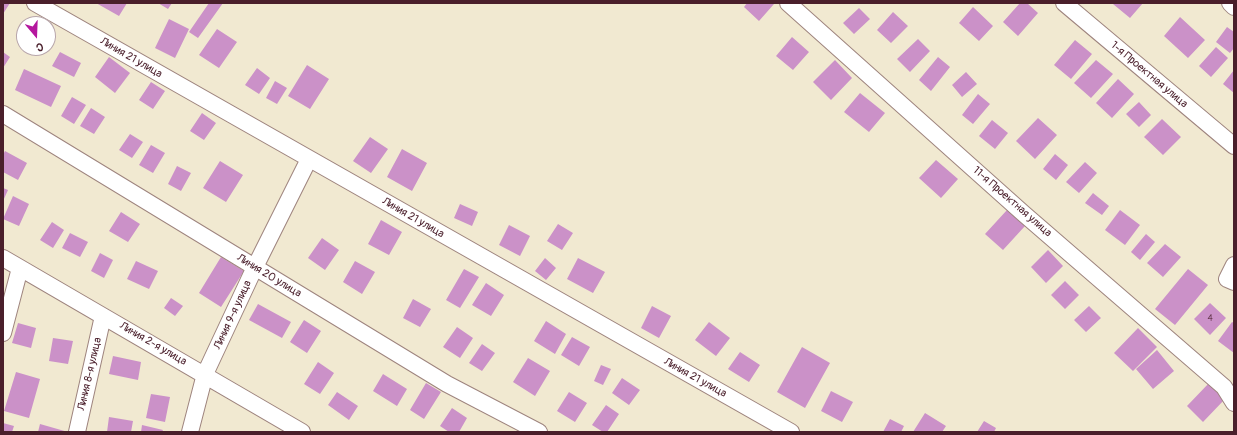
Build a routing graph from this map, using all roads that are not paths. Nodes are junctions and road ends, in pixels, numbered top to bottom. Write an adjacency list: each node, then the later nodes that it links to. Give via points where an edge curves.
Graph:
1 (35, 3): 8 (street, Линия 21 улица)
2 (788, 3): 17 (street, 11-я Проектная улица, via 1224,387)
3 (1064, 3): 7 (street, 1-я Проектная улица)
4 (1230, 3): 5 (street)
5 (1234, 7)
6 (3, 114): 11 (street, Линия 20 улица)
7 (1234, 146)
8 (309, 159): 11 (street, Линия 9-я улица); 23 (street, Линия 21 улица)
9 (3, 258): 12 (street, Линия 2-я улица)
10 (1234, 265): 13 (street, via 1227,279)
11 (255, 267): 16 (street, Линия 9-я улица); 22 (street, Линия 20 улица, via 447,384)
12 (20, 268): 14 (street, Линия 2-я улица); 15 (street)
13 (1234, 282)
14 (103, 316): 16 (street, Линия 2-я улица); 19 (street, Линия 8-я улица)
15 (3, 334)
16 (204, 374): 18 (street, Линия 2-я улица); 20 (street, Линия 9-я улица)
17 (1234, 403)
18 (286, 428): 21 (street, Линия 2-я улица)
19 (77, 432)
20 (190, 432)
21 (302, 432)
22 (539, 432)
23 (791, 432)

